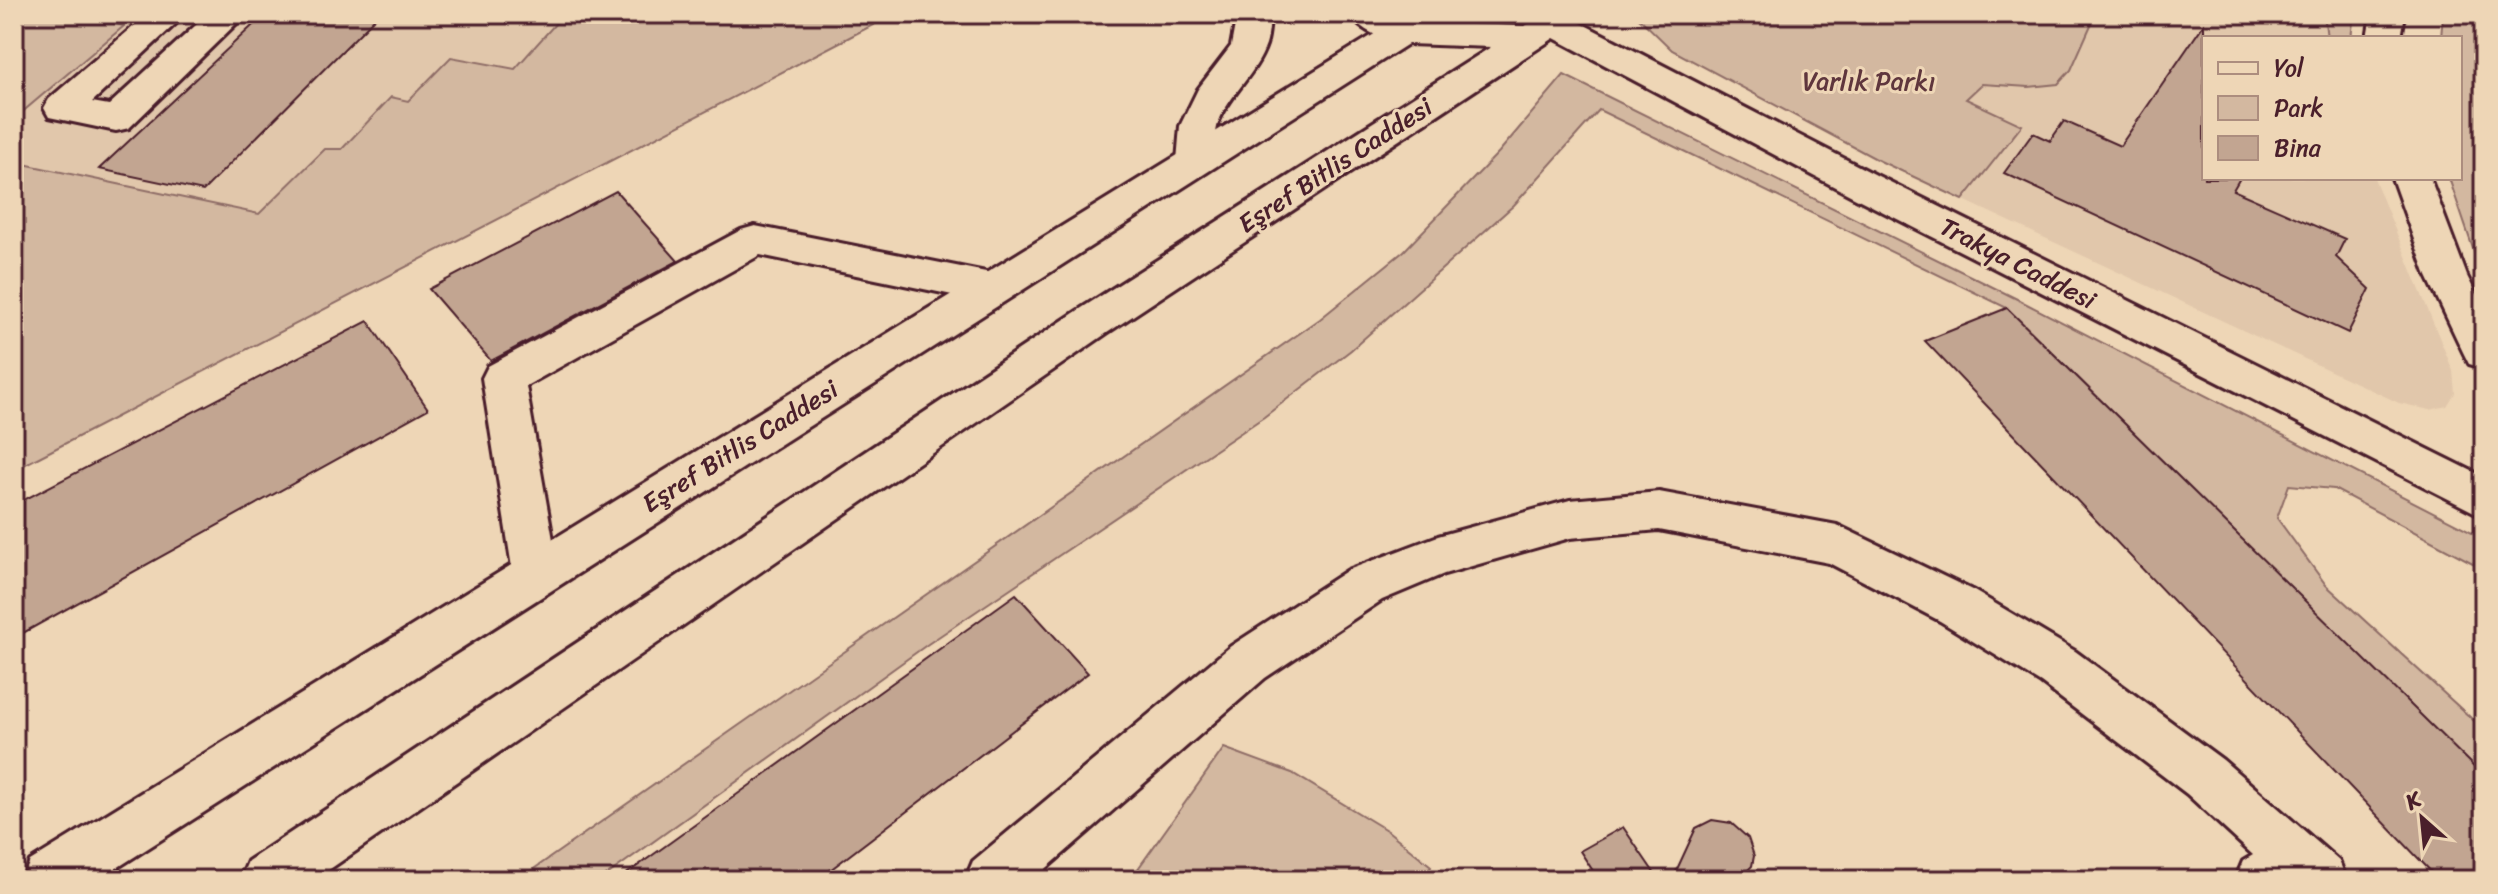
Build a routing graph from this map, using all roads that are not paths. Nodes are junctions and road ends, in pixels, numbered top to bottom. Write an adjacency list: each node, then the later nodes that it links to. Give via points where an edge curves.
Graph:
1 (169, 14): 2 (main road, via 62,108 116,119)
2 (229, 14)
3 (1254, 14): 8 (main road, via 1248,46 1198,126)
4 (2388, 14): 7 (main road)
5 (1400, 20): 6 (main road); 8 (main road, Eşref Bitlis Caddesi)
6 (1554, 21): 12 (main road, Trakya Caddesi, via 1879,193); 16 (main road, Eşref Bitlis Caddesi, via 1092,322)
7 (2384, 36)
8 (1196, 161): 10 (main road, Eşref Bitlis Caddesi)
9 (2412, 180): 11 (main road, via 2447,276)
10 (991, 288): 13 (main road, Eşref Bitlis Caddesi); 13 (main road, via 755,240 503,378)
11 (2484, 352)
12 (2484, 498)
13 (536, 574): 15 (main road, Eşref Bitlis Caddesi)
14 (2294, 873): 17 (main road, via 2205,777 2058,667 1957,606 1837,545 1659,511 1570,519 1438,556 1365,585 1248,662)
15 (49, 880)
16 (267, 880)
17 (992, 880)

